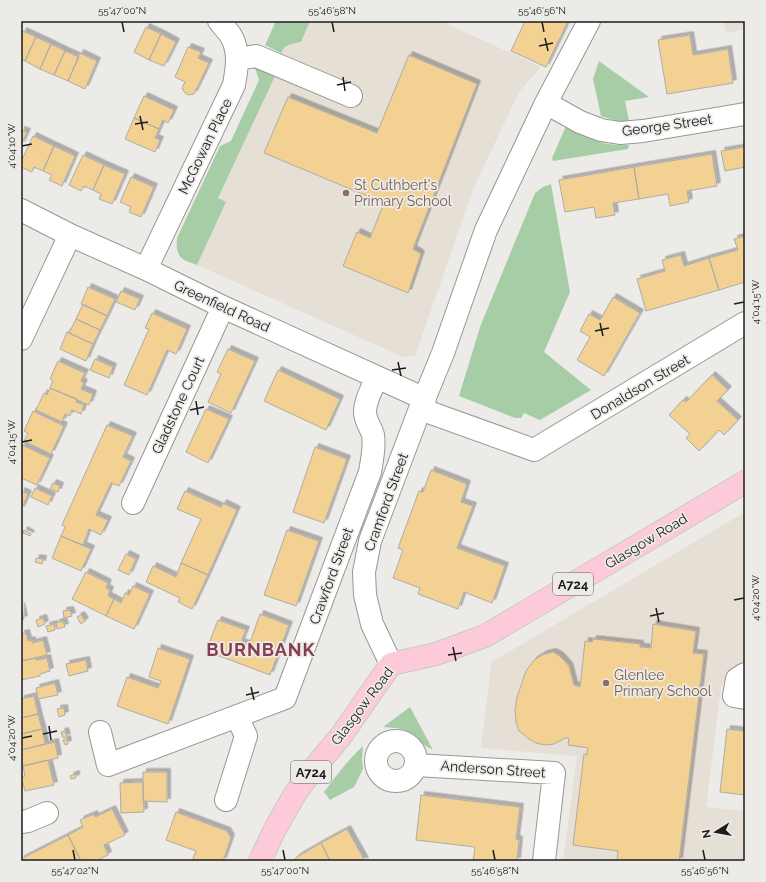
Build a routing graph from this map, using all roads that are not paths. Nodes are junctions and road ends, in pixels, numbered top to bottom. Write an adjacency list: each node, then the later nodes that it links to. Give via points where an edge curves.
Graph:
1 (219, 21): 3 (street, McGowan Place, via 230,35 236,48)
2 (589, 21): 5 (street, Cramford Street)
3 (237, 59): 4 (street, via 256,56); 9 (street, McGowan Place, via 234,85)
4 (351, 96)
5 (546, 103): 6 (street, George Street, via 580,122 601,130 620,133); 14 (street, Cramford Street, via 486,230)
6 (745, 114)
7 (21, 210): 8 (street, Greenfield Road)
8 (70, 235): 9 (street, Greenfield Road); 12 (street)
9 (146, 269): 10 (street, Greenfield Road)
10 (223, 307): 13 (street, Greenfield Road); 17 (street, Gladstone Court)
11 (745, 323): 15 (street, Donaldson Street)
12 (21, 339)
13 (377, 377): 14 (street, Greenfield Road); 21 (street, Crawford Street, via 365,410 373,435 370,472 286,698)
14 (423, 404): 15 (street, Greenfield Road); 18 (street, Cramford Street, via 370,542 364,572 365,595 372,624)
15 (534, 450)
16 (745, 482): 18 (main road, Glasgow Road / A724, via 485,636 436,654)
17 (133, 503)
18 (391, 664): 27 (main road, Glasgow Road / A724, via 341,736 296,794)
19 (745, 674): 20 (street, via 737,679 734,696)
20 (745, 698)
21 (237, 716): 22 (street, Crawford Street, via 108,765); 24 (street, via 246,736)
22 (100, 732)
23 (416, 765): 28 (street, Anderson Street, via 554,773)
24 (226, 800)
25 (47, 813): 26 (street)
26 (21, 822)
27 (260, 861)
28 (544, 861)

